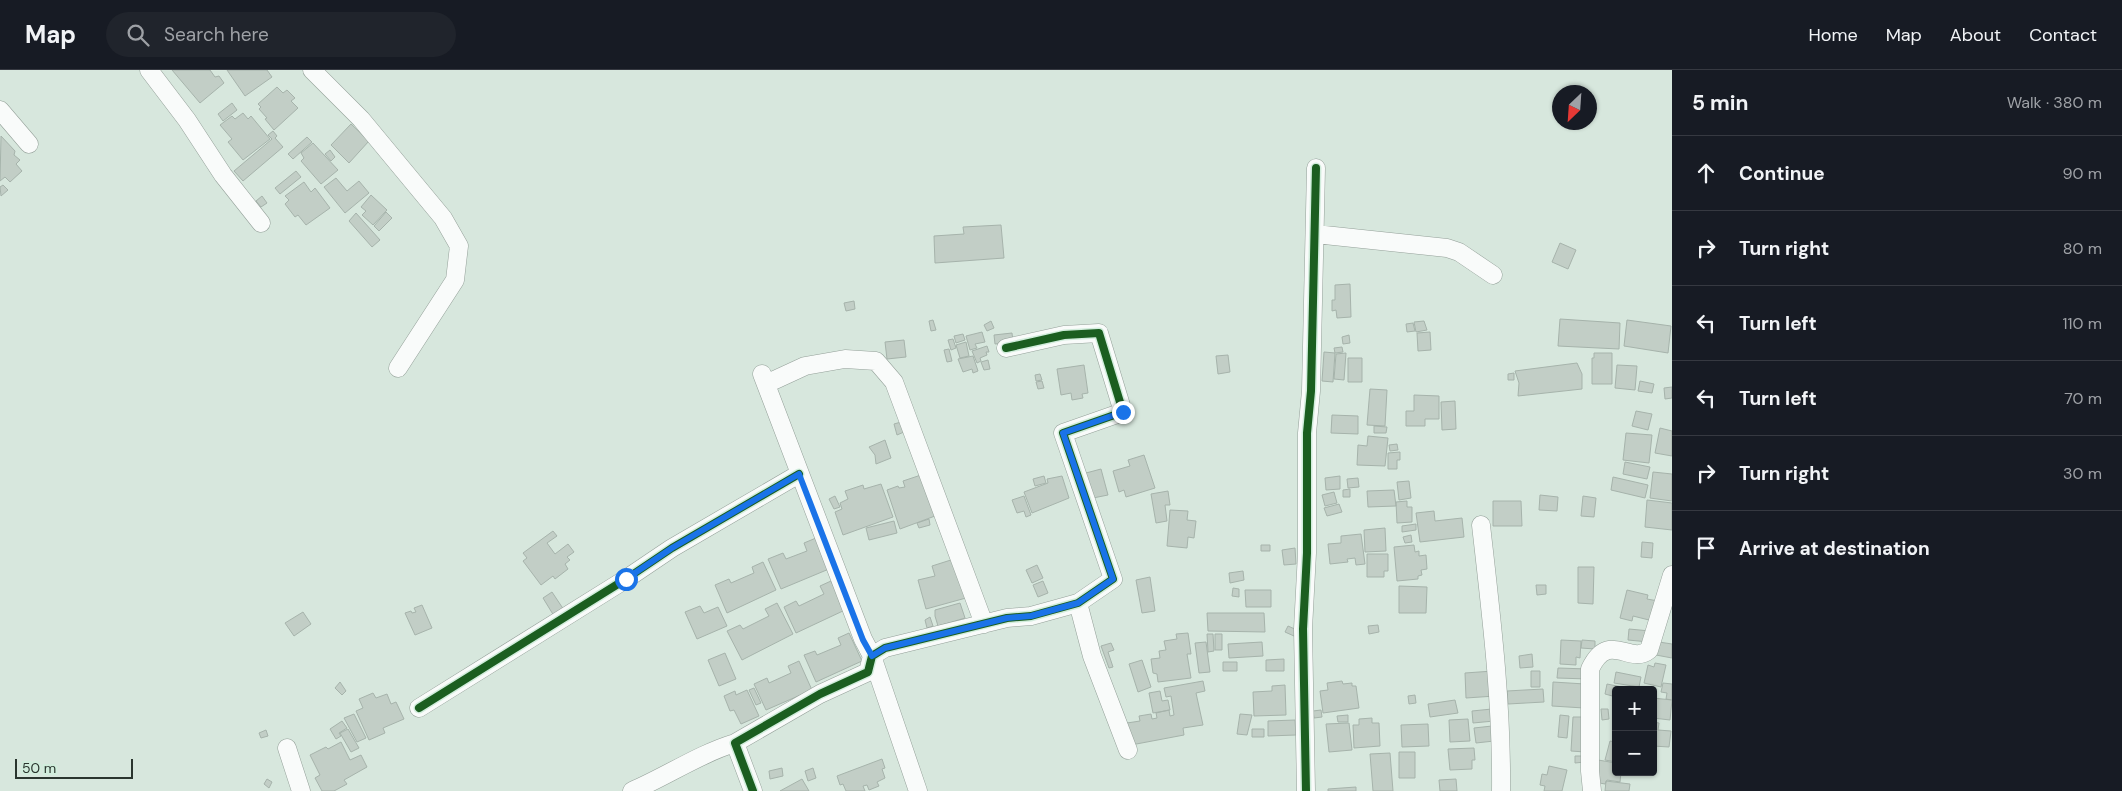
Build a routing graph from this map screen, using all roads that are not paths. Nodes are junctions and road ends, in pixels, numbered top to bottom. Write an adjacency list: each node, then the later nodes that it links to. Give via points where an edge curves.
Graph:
1 (149, 70): 6 (street, via 187,120 222,175)
2 (312, 70): 10 (street, via 361,119 443,218 460,246 456,280)
3 (0, 110): 4 (street)
4 (29, 144)
5 (1316, 168): 7 (street)
6 (261, 222)
7 (1315, 234): 8 (street, via 1447,248); 27 (street, via 1307,433)
8 (1493, 274)
9 (1006, 348): 14 (street, via 1064,335 1099,333 1123,412 1063,433 1113,579)
10 (398, 368)
11 (799, 474): 16 (street, via 764,379 805,366 844,359 876,361 894,382); 17 (street); 18 (street, via 672,548)
12 (1481, 525): 28 (street, via 1499,681)
13 (1672, 574): 15 (street)
14 (1078, 603): 16 (street); 21 (street, via 1092,656)
15 (1666, 618): 29 (street, via 1646,653 1604,651 1590,669)
16 (984, 624): 17 (street, via 885,648)
17 (872, 656): 19 (street, via 868,672 820,694); 26 (street)
18 (419, 708)
19 (735, 743): 22 (street, via 713,750); 25 (street)
20 (287, 748): 23 (street)
21 (1128, 750)
22 (659, 786): 24 (street)
23 (301, 791)
24 (632, 791)
25 (753, 791)
26 (918, 791)
27 (1306, 791)
28 (1500, 791)
29 (1592, 791)

